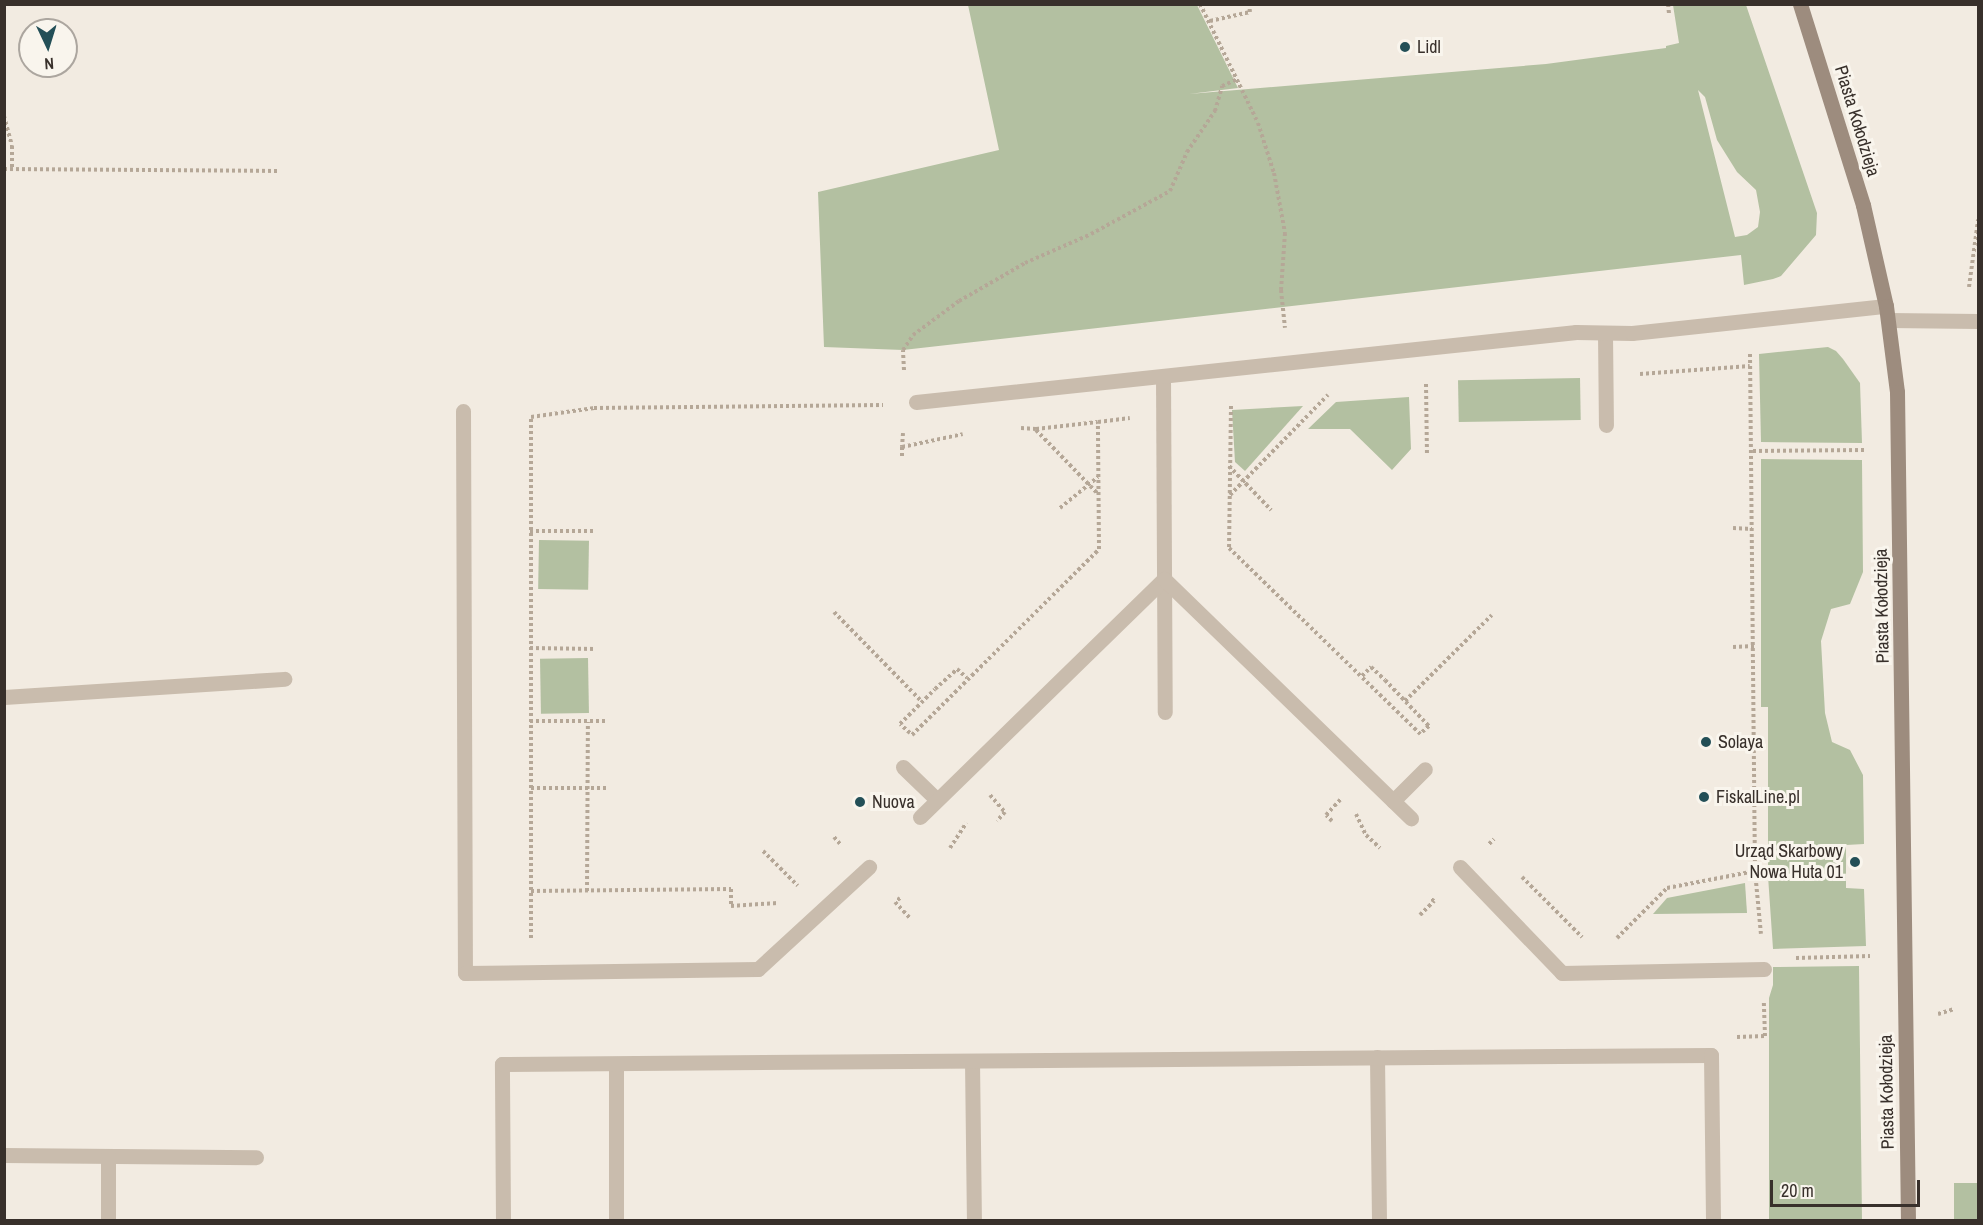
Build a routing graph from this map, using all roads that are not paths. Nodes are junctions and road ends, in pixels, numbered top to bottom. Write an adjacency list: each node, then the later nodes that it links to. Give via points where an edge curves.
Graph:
1 (1800, 4): 2 (street, Piasta Kołodzieja, via 1863,205)
2 (1887, 313): 3 (street); 4 (street); 34 (street, Piasta Kołodzieja, via 1897,392 1899,450)
3 (1978, 321)
4 (1605, 334): 5 (street, via 1576,332); 8 (street)
5 (1163, 377): 6 (street); 9 (street)
6 (916, 402)
7 (463, 411): 19 (street, via 465,973 758,969)
8 (1606, 425)
9 (1164, 579): 12 (street); 15 (street); 16 (street)
10 (284, 679): 11 (street)
11 (4, 697)
12 (1165, 712)
13 (906, 771): 15 (street)
14 (1422, 772): 16 (street)
15 (937, 800): 17 (street)
16 (1393, 801): 18 (street)
17 (920, 817)
18 (1411, 818)
19 (869, 867)
20 (1460, 867): 21 (street, via 1562,973)
21 (1763, 964)
22 (1377, 1057): 23 (street); 32 (street); 33 (street, via 1711,1055)
23 (972, 1061): 24 (street); 31 (street)
24 (616, 1064): 29 (street, via 502,1064); 30 (street)
25 (4, 1155): 26 (street)
26 (108, 1156): 27 (street); 28 (street)
27 (256, 1157)
28 (108, 1221)
29 (503, 1221)
30 (616, 1221)
31 (974, 1221)
32 (1379, 1221)
33 (1713, 1221)
34 (1908, 1221)

